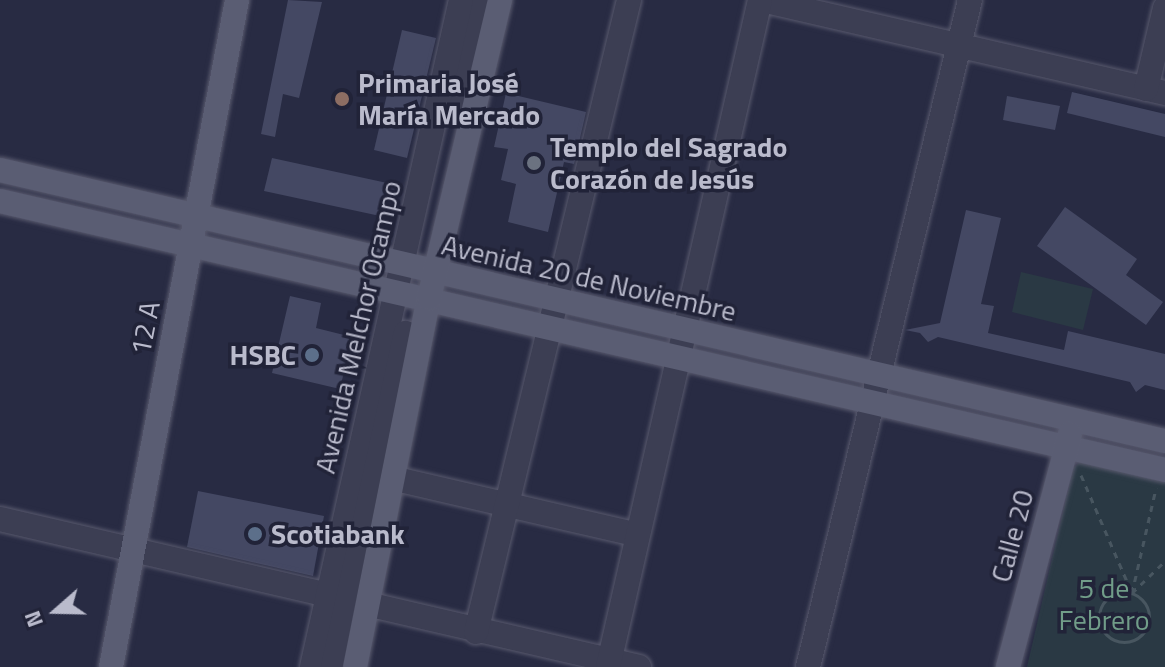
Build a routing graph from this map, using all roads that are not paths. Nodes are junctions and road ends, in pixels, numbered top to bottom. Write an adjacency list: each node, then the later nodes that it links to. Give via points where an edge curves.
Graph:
1 (237, 0): 13 (main road, 12 A)
2 (461, 0): 15 (street, Avenida Melchor Ocampo)
3 (479, 0): 15 (street)
4 (500, 0): 15 (main road, Avenida Melchor Ocampo)
5 (629, 0): 17 (street)
6 (761, 0): 9 (street); 19 (street)
7 (970, 0): 9 (street)
8 (1165, 8): 10 (street)
9 (961, 44): 10 (street); 21 (street)
10 (1155, 91)
11 (0, 170): 13 (main road, Avenida 20 de Noviembre)
12 (0, 201): 14 (main road, Avenida 20 de Noviembre)
13 (197, 217): 14 (main road, 12 A); 15 (main road, Avenida 20 de Noviembre)
14 (191, 247): 16 (main road, Avenida 20 de Noviembre); 31 (main road, 12 A)
15 (419, 270): 16 (main road, Avenida Melchor Ocampo); 17 (main road, Avenida 20 de Noviembre)
16 (414, 295): 18 (main road, Avenida 20 de Noviembre); 27 (main road, Avenida Melchor Ocampo); 32 (street, Avenida Melchor Ocampo)
17 (556, 303): 18 (street); 19 (main road, Avenida 20 de Noviembre)
18 (549, 327): 20 (main road, Avenida 20 de Noviembre); 28 (street)
19 (684, 331): 20 (street); 21 (main road, Avenida 20 de Noviembre)
20 (677, 357): 22 (main road, Avenida 20 de Noviembre); 30 (street)
21 (882, 373): 22 (street); 23 (main road, Avenida 20 de Noviembre)
22 (875, 402): 25 (main road, Avenida 20 de Noviembre); 40 (street)
23 (1074, 420): 24 (main road, Avenida 20 de Noviembre); 25 (main road, Calle 20)
24 (1165, 441)
25 (1071, 456): 26 (main road, Avenida 20 de Noviembre); 41 (main road, Calle 20)
26 (1161, 475)
27 (396, 479): 28 (street); 32 (main road, Avenida Melchor Ocampo)
28 (510, 503): 30 (street); 33 (street)
29 (0, 519): 31 (street)
30 (634, 534): 34 (street)
31 (135, 548): 32 (street); 35 (main road, 12 A)
32 (348, 599): 33 (street); 36 (street, Avenida Melchor Ocampo); 37 (street); 38 (main road, Avenida Melchor Ocampo)
33 (476, 632): 34 (street)
34 (608, 663): 39 (street)
35 (111, 667)
36 (312, 667)
37 (333, 667)
38 (355, 667)
39 (639, 667)
40 (808, 667)
41 (1008, 667)

